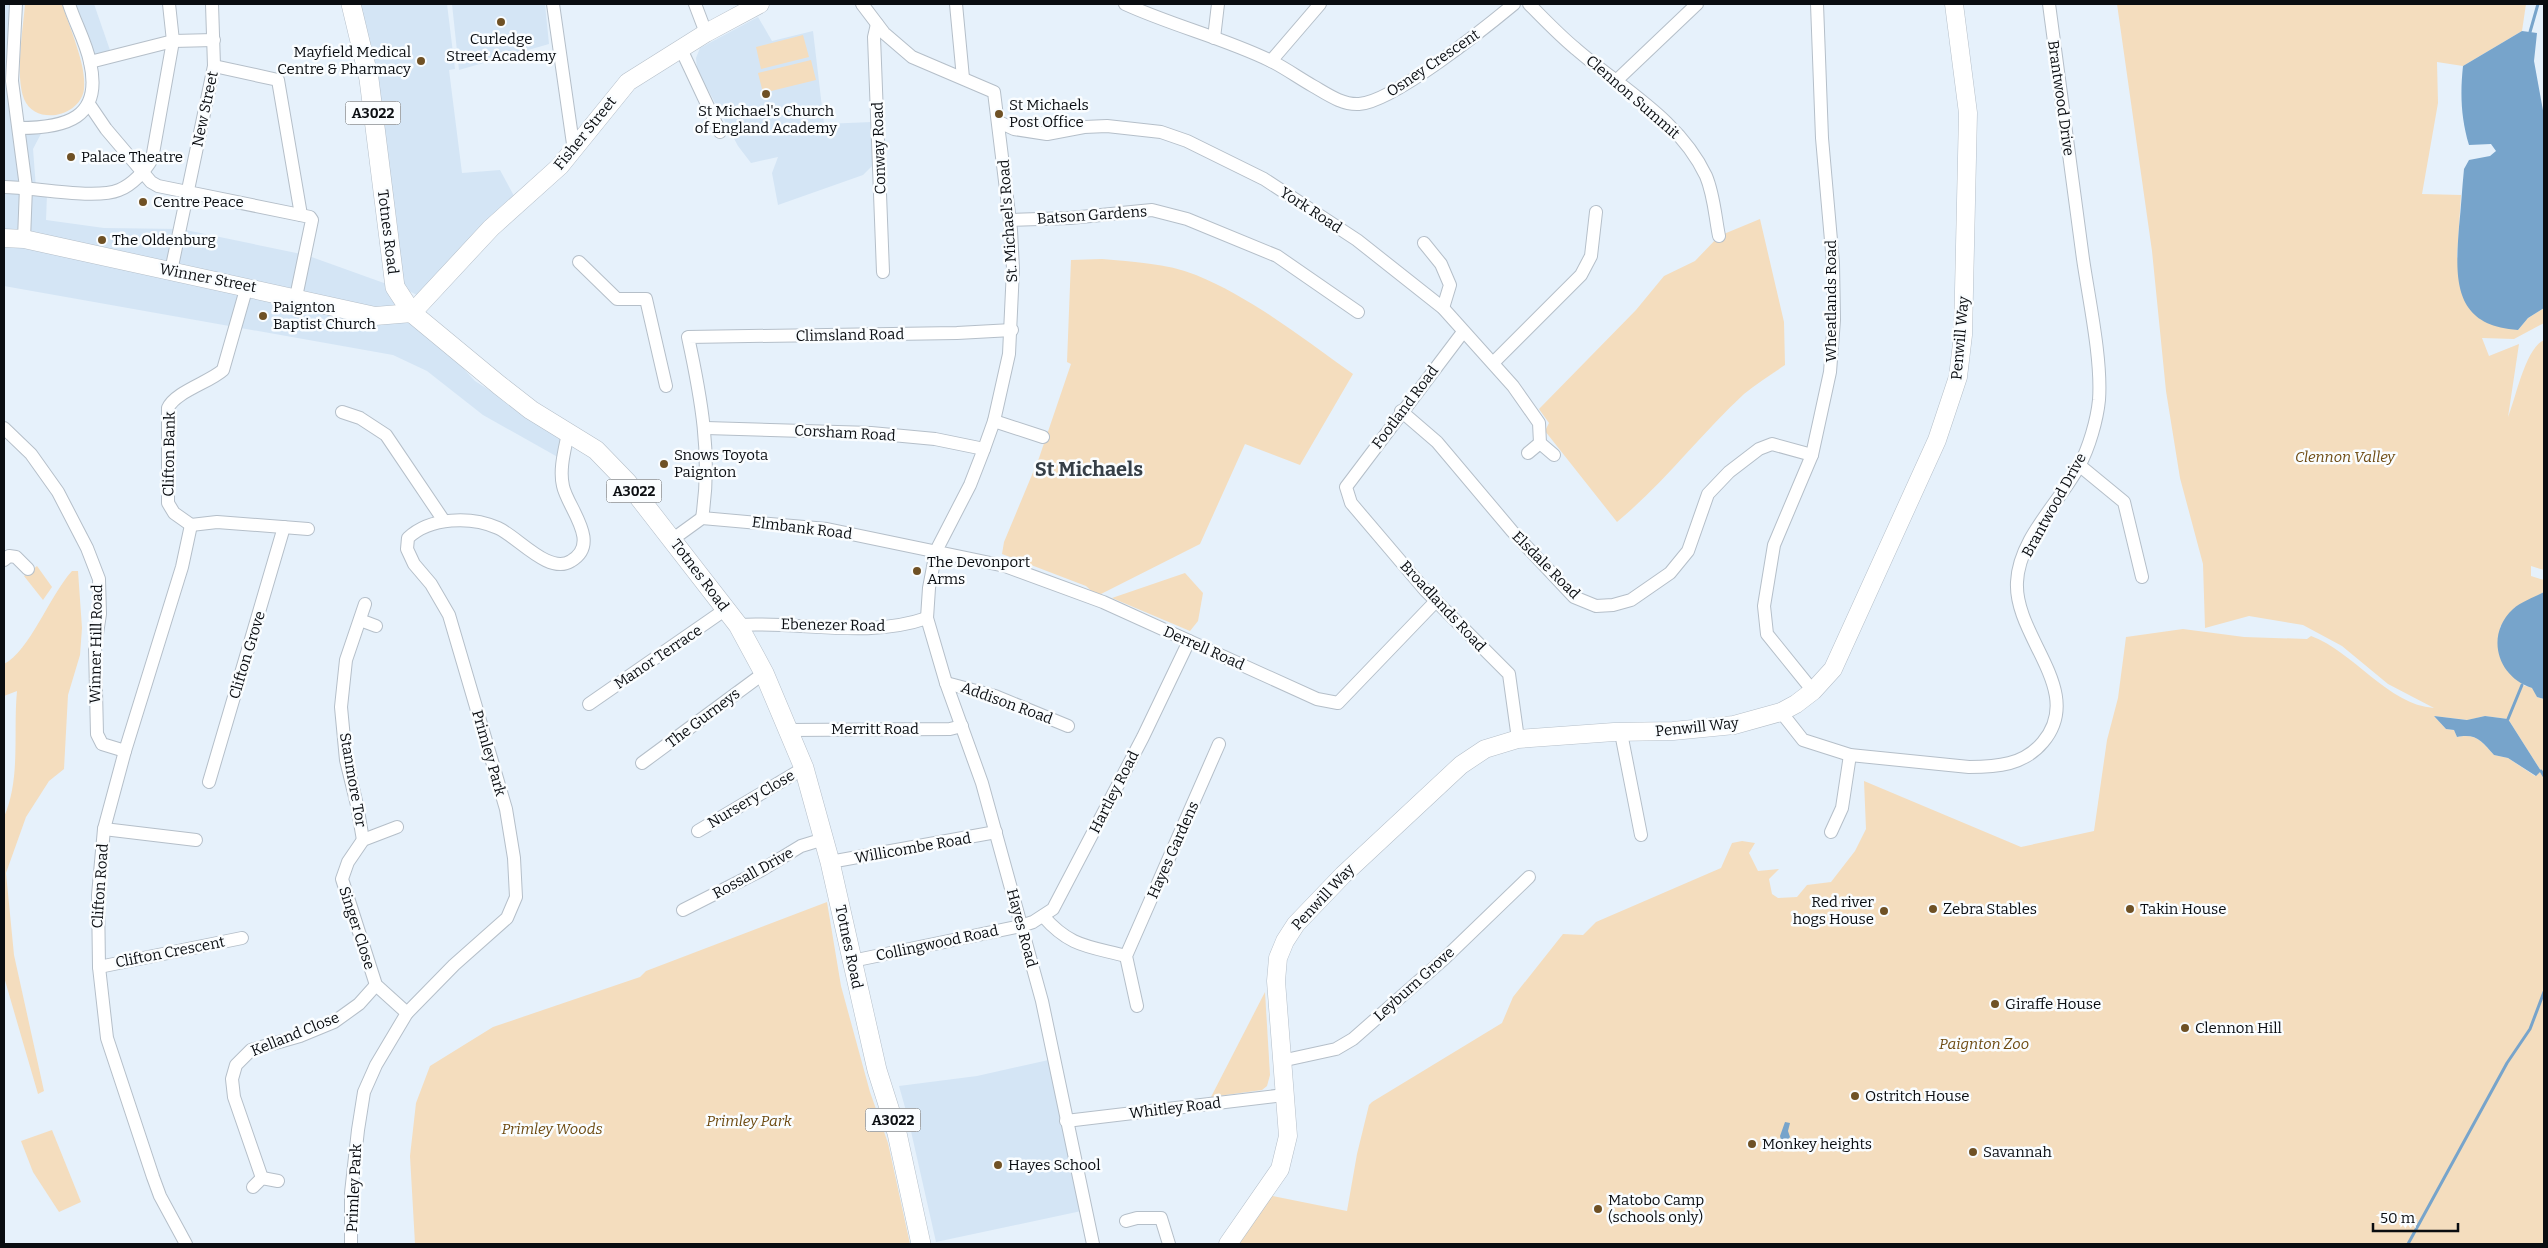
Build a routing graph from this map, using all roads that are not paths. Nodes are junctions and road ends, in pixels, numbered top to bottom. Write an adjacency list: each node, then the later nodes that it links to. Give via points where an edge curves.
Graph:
1 (16, 4): 31 (street)
2 (69, 4): 27 (street)
3 (169, 4): 24 (street)
4 (212, 4): 23 (street, New Street)
5 (351, 4): 54 (main road, Totnes Road / A3022, via 369,79 395,287)
6 (553, 4): 36 (street)
7 (695, 4): 21 (street)
8 (760, 4): 21 (street, Fisher Street)
9 (862, 4): 20 (street, St. Michael's Road)
10 (956, 4): 29 (street)
11 (1125, 4): 22 (street, Osney Crescent)
12 (1218, 4): 22 (street)
13 (1320, 4): 26 (street)
14 (1514, 4): 26 (street, Osney Crescent, via 1482,30 1376,101 1358,104 1341,101)
15 (1529, 4): 30 (street, Clennon Summit, via 1576,49)
16 (1697, 4): 30 (street)
17 (1817, 4): 71 (street, Wheatlands Road, via 1834,320 1830,372)
18 (1954, 4): 94 (street, Penwill Way, via 1968,113 1963,335 1958,378 1937,440 1863,606 1833,669)
19 (2049, 4): 72 (street, Brantwood Drive, via 2090,303 2099,401)
20 (877, 24): 29 (street, St. Michael's Road, via 912,57); 50 (street, Conway Road, via 874,36)
21 (706, 33): 25 (street, Fisher Street)
22 (1214, 38): 26 (street, Osney Crescent)
23 (214, 40): 24 (street); 28 (street, New Street)
24 (173, 41): 27 (street); 37 (street, via 152,159)
25 (681, 49): 35 (street); 36 (street, Fisher Street, via 628,82)
26 (1271, 61)
27 (90, 62): 32 (street, via 92,85)
28 (214, 66): 40 (street, New Street); 42 (street, via 278,80)
29 (963, 78): 33 (street, St. Michael's Road, via 994,92)
30 (1617, 80): 44 (street, Clennon Summit, via 1680,136 1696,159 1711,190)
31 (8, 81): 34 (street)
32 (89, 104): 34 (street, via 76,117 60,125); 37 (street, via 106,129)
33 (999, 122): 43 (street, St. Michael's Road); 53 (street, York Road, via 1014,129 1046,134 1107,126 1161,132 1187,141 1272,184 1357,240)
34 (19, 128): 39 (street)
35 (720, 132)
36 (574, 151): 54 (street, Fisher Street, via 491,228)
37 (144, 172): 39 (street, via 119,190 84,194); 40 (street, via 158,186)
38 (4, 187): 39 (street)
39 (26, 187): 46 (street)
40 (188, 193): 42 (street); 49 (street, New Street)
41 (1596, 212): 58 (street, via 1591,256 1581,275)
42 (301, 215): 52 (street, via 312,220)
43 (1010, 220): 55 (street, Batson Gardens, via 1152,210 1187,219 1277,256); 56 (street, St. Michael's Road)
44 (1719, 236)
45 (4, 238): 46 (street, Winner Street)
46 (24, 239): 49 (street, Winner Street)
47 (1424, 243): 53 (street, via 1441,264 1450,285)
48 (579, 262): 59 (street, via 616,299 646,299)
49 (171, 271): 51 (street, Winner Street)
50 (883, 272)
51 (247, 286): 52 (street, Winner Street); 76 (street, Clifton Bank, via 223,370 168,408 168,503 174,514)
52 (296, 297): 54 (street, Winner Street, via 375,316)
53 (1443, 308): 57 (street, York Road)
54 (412, 312): 65 (main road, Totnes Road / A3022, via 531,410)
55 (1358, 312)
56 (1012, 330): 62 (street, St. Michael's Road, via 1010,354); 64 (street, Climsland Road, via 957,334 688,337)
57 (1463, 332): 58 (street, York Road); 60 (street, Footland Road)
58 (1493, 363): 67 (street, York Road, via 1539,423)
59 (666, 386)
60 (1401, 411): 71 (street, Elsdale Road, via 1437,442 1475,489 1574,597 1596,606 1631,600 1670,573 1688,551 1708,494 1729,472 1759,449 1772,444); 73 (street, Footland Road)
61 (342, 412): 75 (street, via 360,418 386,435)
62 (994, 420): 66 (street); 68 (street, St. Michael's Road)
63 (4, 428): 103 (street, Winner Hill Road, via 30,454 58,492 99,579 100,614 95,638 97,734 102,744)
64 (706, 428): 68 (street, Corsham Road, via 871,433 935,438); 74 (street)
65 (568, 433): 75 (street, Primley Park, via 563,486 583,530 581,550 574,560 565,564 549,562 499,528 463,520); 79 (main road, Totnes Road / A3022, via 596,450 627,482)
66 (1043, 437)
67 (1540, 443): 69 (street); 70 (street)
68 (984, 449): 80 (street, St. Michael's Road, via 970,485)
69 (1528, 452)
70 (1554, 455)
71 (1812, 455): 94 (street, Wheatlands Road, via 1774,544 1764,606 1767,634)
72 (2080, 466): 83 (street, via 2124,502); 104 (street, Brantwood Drive, via 2033,535 2017,580 2018,601 2029,633 2048,669 2057,699 2055,724 2048,736 2025,758 1989,767 1896,761)
73 (1347, 483): 84 (street, Broadlands Road, via 1351,503)
74 (702, 518): 79 (street); 80 (street, Elmbank Road, via 827,529)
75 (444, 520): 128 (street, Primley Park, via 413,533 408,538 407,549 449,615 506,809 516,897 507,918)
76 (191, 525): 77 (street, via 217,522); 103 (street, Clifton Road, via 182,567)
77 (284, 528): 78 (street); 107 (street, Clifton Grove)
78 (308, 529)
79 (672, 539): 86 (main road, Totnes Road / A3022)
80 (936, 551): 87 (street, St. Michael's Road); 91 (street, Derrell Road, via 1014,570 1103,602)
81 (4, 560): 82 (street, via 9,556 16,557)
82 (28, 569)
83 (2142, 577)
84 (1436, 602): 91 (street, Derrell Road, via 1338,703 1317,699); 101 (street, Broadlands Road, via 1508,674)
85 (365, 604): 88 (street, Stanmore Tor)
86 (726, 609): 89 (main road, Totnes Road / A3022); 95 (street, Manor Terrace)
87 (927, 618): 89 (street, Ebenezer Road, via 911,624 878,628); 93 (street, Hayes Road)
88 (360, 620): 90 (street); 116 (street, Stanmore Tor, via 346,660 341,707 346,760)
89 (738, 625): 92 (main road, Totnes Road / A3022)
90 (376, 626)
91 (1189, 641): 120 (street, Hartley Road, via 1053,909)
92 (764, 673): 99 (main road, Totnes Road / A3022); 105 (street, The Gurneys)
93 (946, 682): 97 (street, Hayes Road); 98 (street, Addison Road, via 995,696)
94 (1813, 691): 96 (street, Penwill Way)
95 (589, 704)
96 (1781, 712): 100 (street, Penwill Way, via 1734,725); 104 (street, Brantwood Drive, via 1803,740)
97 (962, 726): 99 (street, Merritt Road, via 950,729); 111 (street, Hayes Road)
98 (1068, 726)
99 (788, 730): 106 (main road, Totnes Road / A3022)
100 (1621, 732): 101 (street, Penwill Way); 113 (street)
101 (1518, 739): 129 (street, Penwill Way, via 1485,749 1461,765 1380,839 1296,924 1278,958 1276,981)
102 (1219, 744): 123 (street, Hayes Gardens)
103 (125, 751): 109 (street, Clifton Road)
104 (1850, 754): 112 (street, via 1842,808)
105 (642, 763)
106 (804, 768): 110 (street, Nursery Close); 114 (main road, Totnes Road / A3022)
107 (209, 782)
108 (397, 827): 116 (street)
109 (104, 829): 115 (street); 125 (street, Clifton Road, via 98,895)
110 (698, 831)
111 (996, 832): 117 (street, Willicombe Road); 121 (street, Hayes Road)
112 (1831, 832)
113 (1640, 835)
114 (824, 839): 117 (main road, Totnes Road / A3022); 119 (street, Rossall Drive, via 801,846)
115 (196, 840)
116 (363, 840): 126 (street, Singer Close, via 348,862 342,879)
117 (830, 862): 124 (main road, Totnes Road / A3022)
118 (1529, 876): 129 (street, Leyburn Grove, via 1445,958 1353,1038 1336,1049)
119 (683, 910)
120 (1043, 916): 121 (street, Hartley Road); 123 (street, via 1073,943)
121 (1021, 926): 124 (street, Collingwood Road); 131 (street, Hayes Road, via 1042,1001)
122 (242, 938): 125 (street, Clifton Crescent)
123 (1126, 956): 127 (street)
124 (852, 960): 138 (main road, Totnes Road / A3022, via 877,1070 898,1133)
125 (99, 967): 136 (street, Clifton Road, via 107,1038 119,1079 160,1196)
126 (376, 985): 128 (street, Singer Close); 132 (street, Kelland Close, via 359,1004 334,1022 252,1050 236,1065 232,1079 234,1096)
127 (1137, 1006)
128 (407, 1013): 137 (street, Primley Park, via 364,1092 351,1194)
129 (1281, 1061): 130 (street, Penwill Way)
130 (1284, 1095): 131 (street, Whitley Road); 141 (street, Penwill Way, via 1288,1136 1284,1161)
131 (1066, 1121): 139 (street, Hayes Road)
132 (262, 1178): 133 (street); 134 (street)
133 (278, 1182)
134 (253, 1187)
135 (1126, 1221): 140 (street, via 1162,1218)
136 (186, 1244)
137 (351, 1244)
138 (922, 1244)
139 (1093, 1244)
140 (1168, 1244)
141 (1228, 1244)

